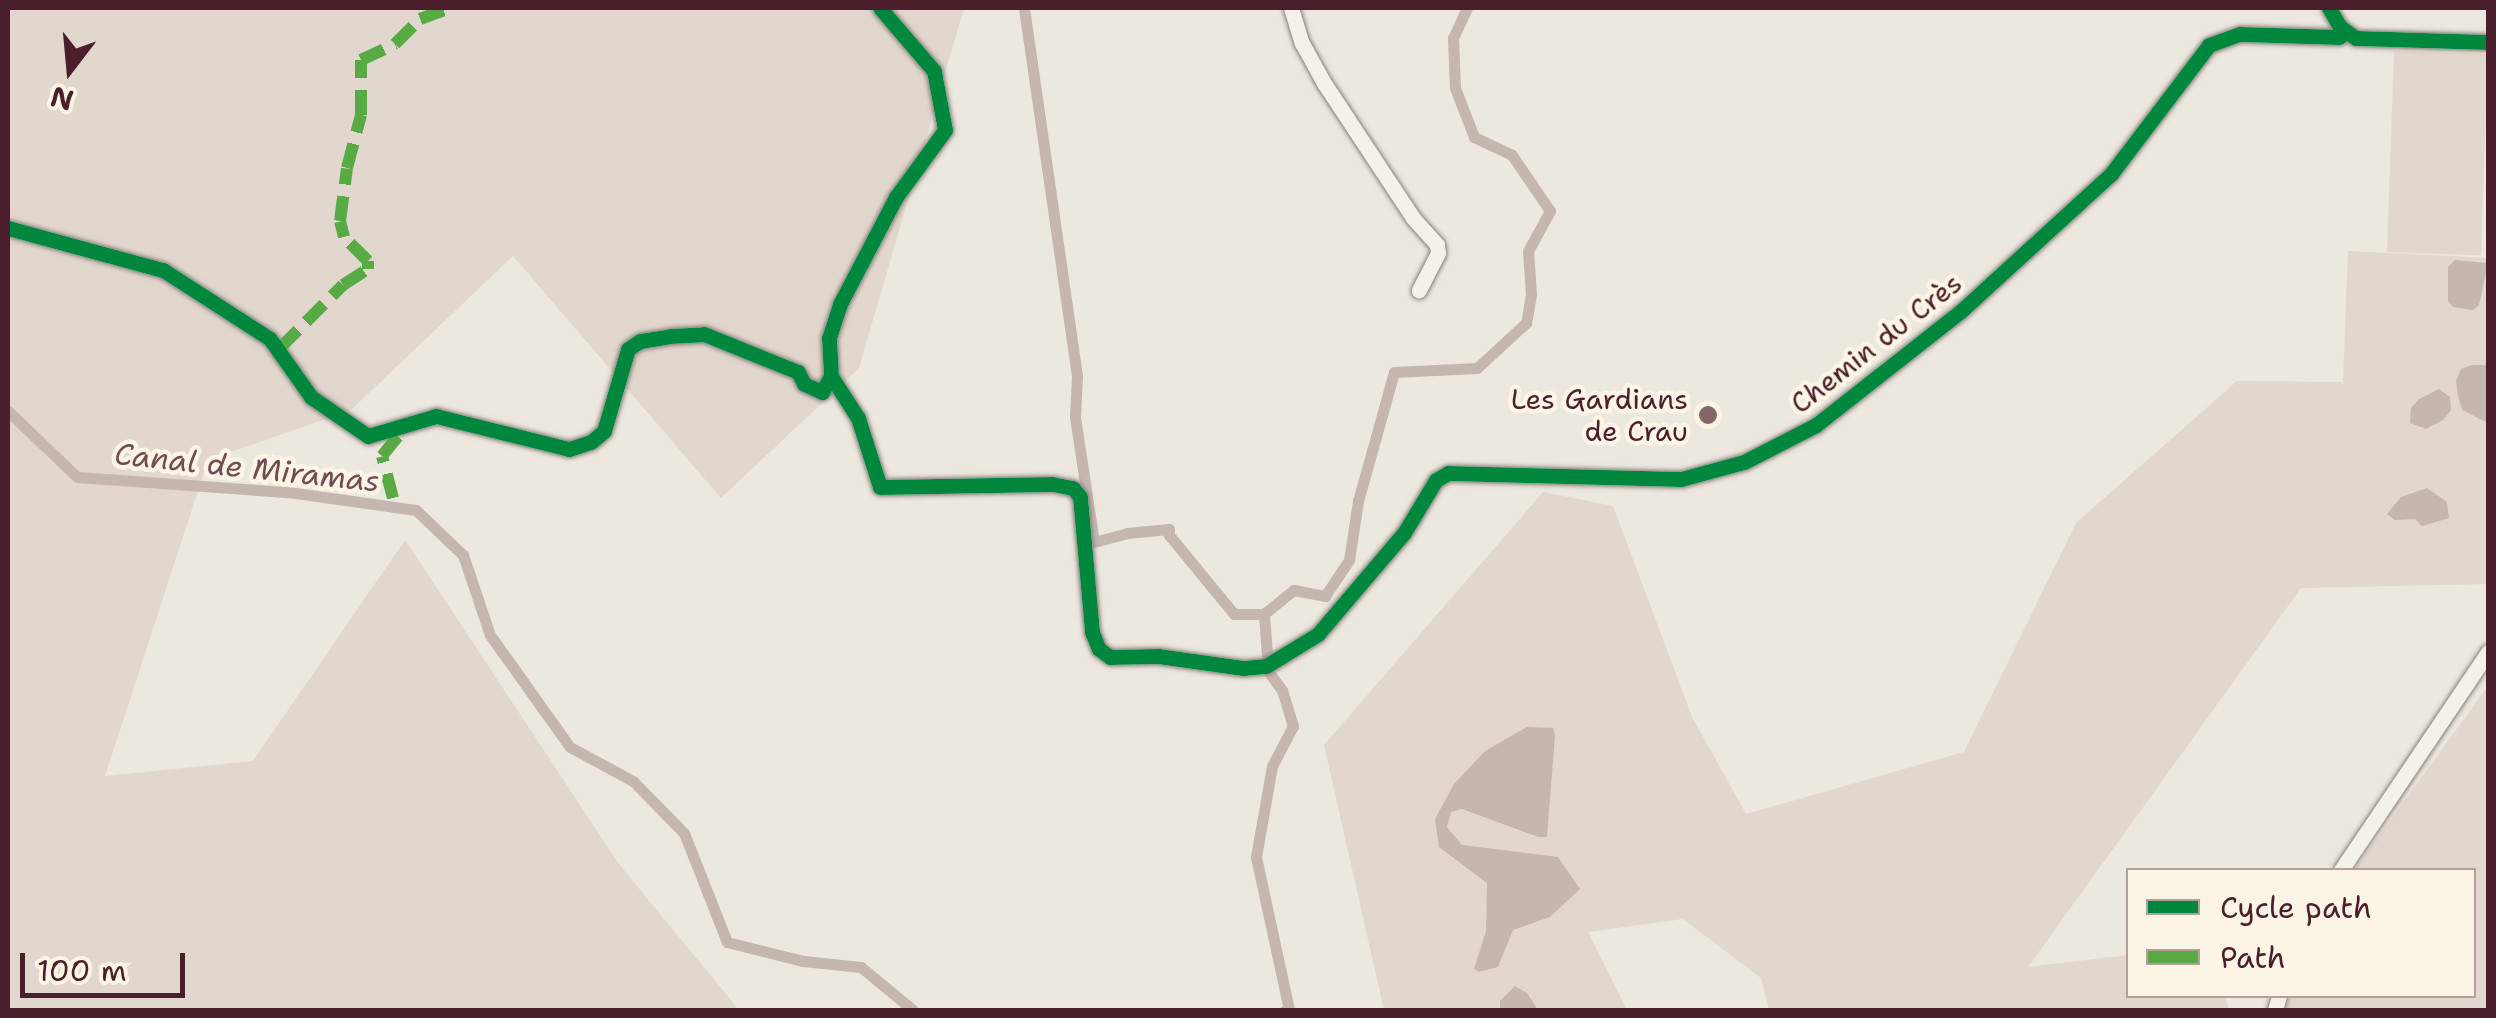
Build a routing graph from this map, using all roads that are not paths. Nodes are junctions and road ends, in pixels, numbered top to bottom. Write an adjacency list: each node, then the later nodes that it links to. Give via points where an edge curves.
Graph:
1 (880, 8): 8 (street, via 934,72 945,130 896,197 840,304 829,338)
2 (1291, 8): 7 (street, via 1324,83 1403,205 1437,245)
3 (2329, 8): 4 (street)
4 (2346, 32): 5 (street, via 2356,38); 8 (street, Chemin du Crès, via 2339,38 2240,34 2209,45 2111,174 1961,312 1816,424 1744,462 1680,479 1448,473 1436,480 1404,533 1318,634 1266,666 1158,656 1120,660 1099,650 1080,497 1073,488 880,487 858,418)
5 (2488, 42)
6 (8, 228): 8 (street, via 163,270 270,339 311,397 368,436 436,416 569,449 592,442 604,431 628,349 670,336 704,334 798,372 812,390 822,392)
7 (1419, 290)
8 (831, 376)
9 (2488, 652): 10 (street)
10 (2342, 868)

